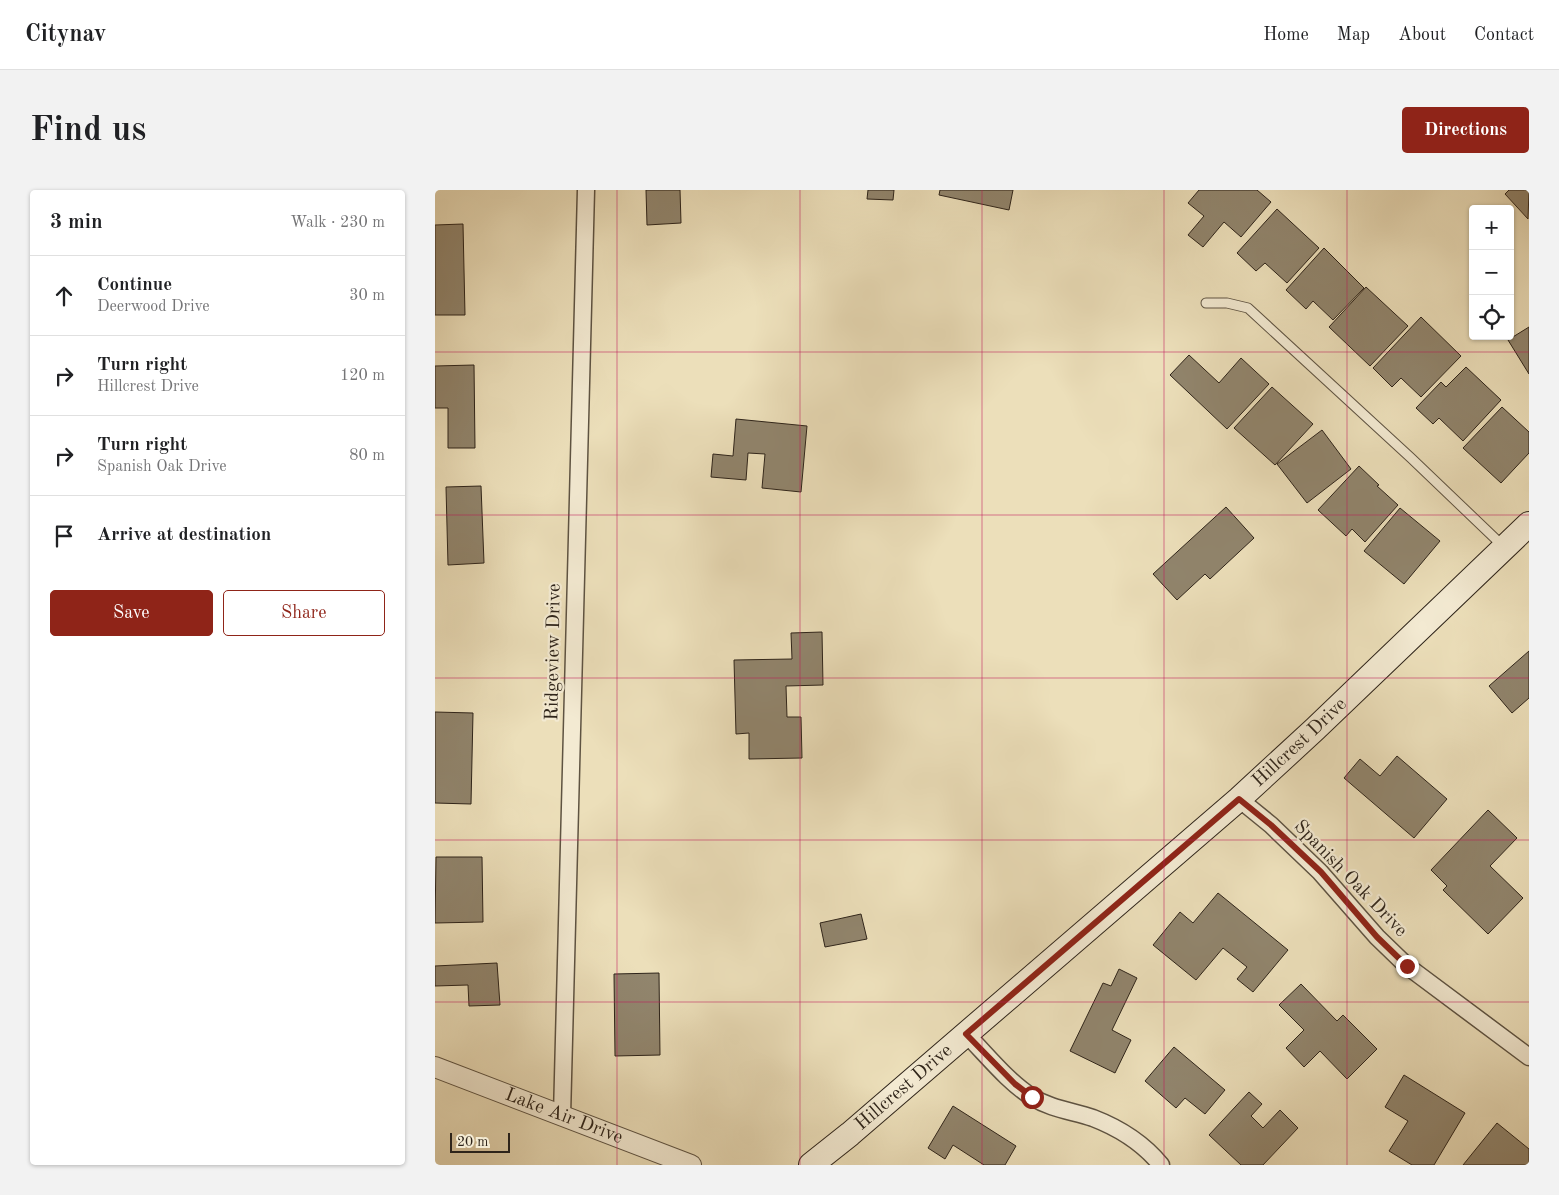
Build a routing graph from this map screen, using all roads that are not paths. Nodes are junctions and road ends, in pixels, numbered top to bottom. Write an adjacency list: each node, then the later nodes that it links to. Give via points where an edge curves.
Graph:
1 (586, 190): 9 (street, Ridgeview Drive)
2 (1206, 303): 4 (lane, via 1227,302 1248,308)
3 (1529, 524): 4 (main road, Hillcrest Drive)
4 (1505, 547): 5 (main road, Hillcrest Drive)
5 (1239, 799): 6 (main road, Hillcrest Drive); 7 (street, Spanish Oak Drive, via 1321,872 1377,937 1407,966)
6 (966, 1034): 11 (main road, Hillcrest Drive); 12 (street, via 1032,1097 1118,1129 1137,1141)
7 (1529, 1058)
8 (435, 1067): 9 (street, Lake Air Drive)
9 (562, 1116): 10 (street, Lake Air Drive)
10 (691, 1165)
11 (811, 1165)
12 (1161, 1165)

